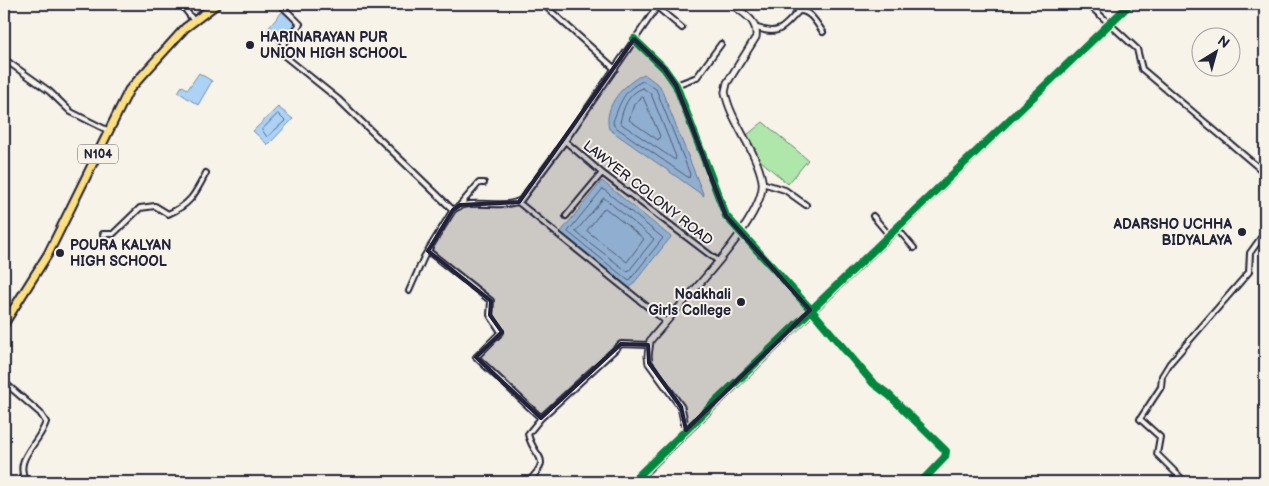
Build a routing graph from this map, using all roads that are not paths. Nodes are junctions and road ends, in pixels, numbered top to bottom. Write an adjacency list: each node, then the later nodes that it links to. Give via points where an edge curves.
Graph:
1 (181, 4): 9 (street)
2 (217, 4): 9 (highway, N104)
3 (280, 4): 29 (street, via 300,24 279,49 282,54 338,99)
4 (543, 4): 17 (street)
5 (731, 4): 12 (street, via 752,19)
6 (1088, 4): 10 (street)
7 (1130, 4): 10 (street)
8 (658, 5): 11 (street); 14 (street)
9 (195, 23): 19 (highway, N104, via 186,28 136,81)
10 (1110, 24): 23 (street, via 1137,49 1142,68); 32 (street)
11 (682, 28)
12 (757, 28): 13 (street, via 772,33 803,10); 25 (street, via 756,37 727,83 725,92)
13 (823, 32)
14 (634, 40): 17 (street); 18 (street, via 664,68)
15 (721, 44): 18 (street, via 697,77)
16 (4, 58): 19 (street, via 49,91 71,112)
17 (615, 69): 20 (street)
18 (676, 85): 33 (street, via 726,216)
19 (109, 131): 43 (highway, N104, via 48,254)
20 (565, 141): 22 (street, LAWYER COLONY ROAD); 26 (street)
21 (206, 173): 35 (street, via 191,201 179,209 168,214 155,206 140,208 113,234)
22 (602, 173): 30 (street); 39 (street, LAWYER COLONY ROAD)
23 (1265, 173)
24 (484, 183): 27 (street, via 479,182)
25 (762, 183): 28 (street, via 785,190); 33 (street, via 759,201)
26 (518, 202): 27 (street); 42 (street)
27 (460, 205): 29 (street)
28 (806, 205)
29 (452, 207): 38 (street)
30 (566, 216)
31 (874, 216): 36 (street)
32 (897, 228): 36 (street); 37 (street)
33 (741, 232): 39 (street); 41 (street)
34 (1265, 232): 52 (street, via 1250,253 1249,272 1170,363 1162,376 1161,387 1140,419 1160,437 1157,454)
35 (103, 234)
36 (889, 235): 41 (street)
37 (914, 248)
38 (428, 251): 40 (street); 46 (street, via 491,301 490,315 501,332 476,357)
39 (718, 262): 42 (street)
40 (409, 291)
41 (810, 310): 47 (street); 51 (street, via 873,383 946,452)
42 (665, 321): 44 (street)
43 (4, 324)
44 (649, 345): 46 (street, via 620,344); 47 (street, via 649,363 681,407)
45 (4, 382): 48 (street, via 46,422 21,464)
46 (541, 418): 49 (street, via 528,434 530,446 542,461 541,469)
47 (686, 430): 50 (street)
48 (26, 482)
49 (528, 482)
50 (632, 482)
51 (921, 482)
52 (1185, 482)

